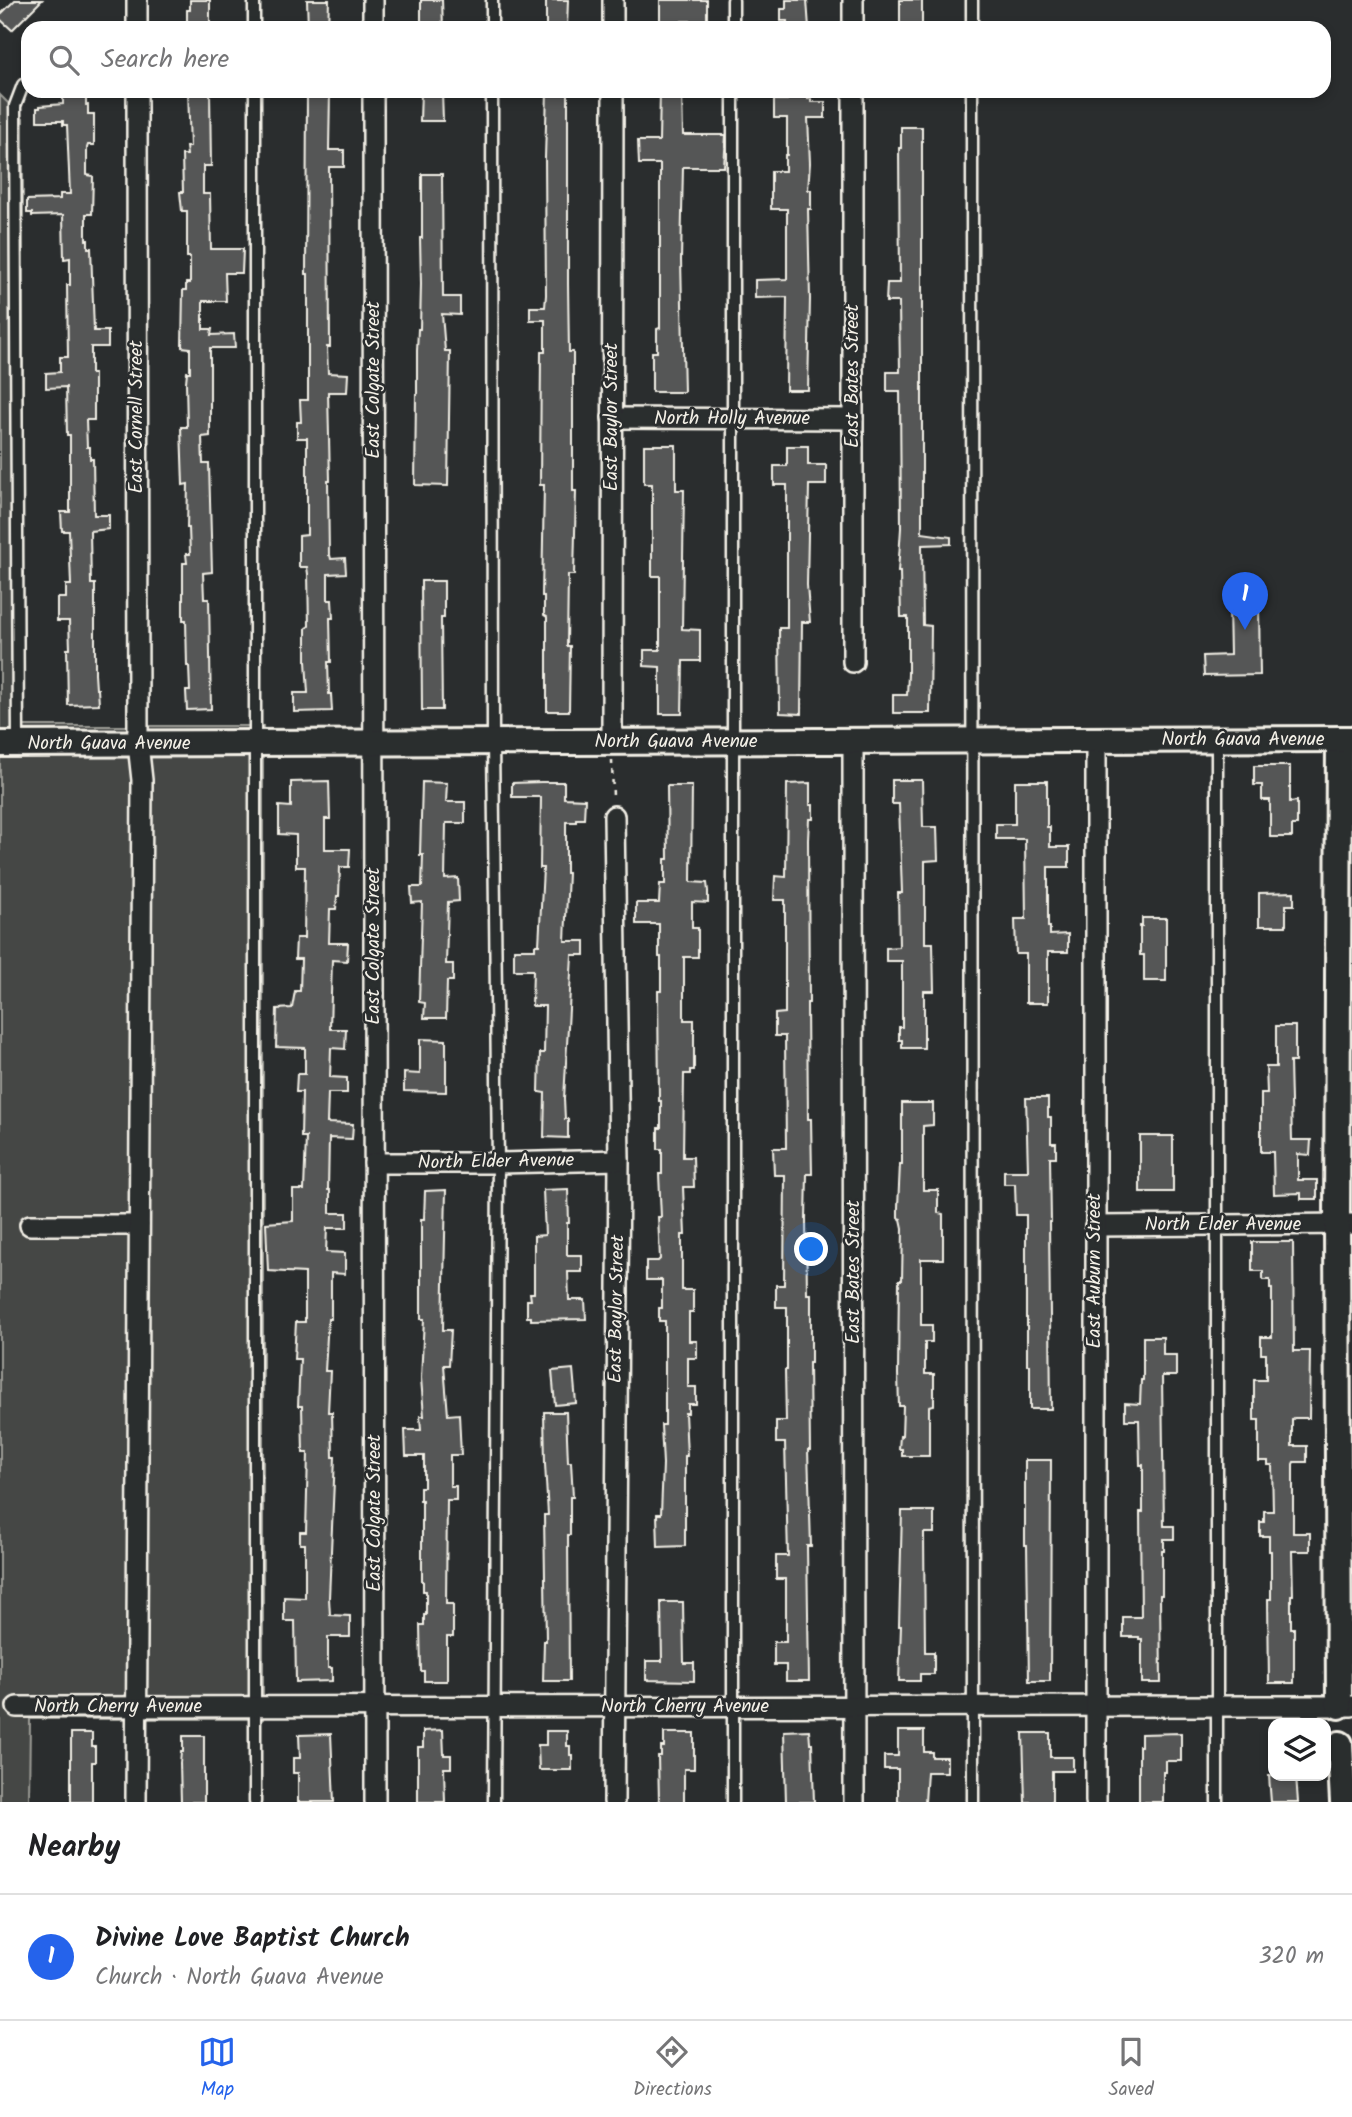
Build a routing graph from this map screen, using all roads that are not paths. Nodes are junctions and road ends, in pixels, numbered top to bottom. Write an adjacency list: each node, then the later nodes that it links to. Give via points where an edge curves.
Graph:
1 (137, 0): 9 (street)
2 (254, 0): 10 (lane)
3 (373, 0): 11 (street)
4 (492, 0): 12 (lane)
5 (613, 0): 13 (street)
6 (733, 0): 14 (lane)
7 (853, 0): 15 (street)
8 (972, 0): 16 (lane)
9 (137, 21)
10 (254, 21)
11 (373, 21)
12 (492, 21)
13 (613, 21)
14 (733, 21)
15 (853, 21)
16 (972, 21)
17 (21, 90): 40 (lane, via 15,106)
18 (136, 98): 41 (street, East Cornell Street)
19 (255, 98): 38 (lane)
20 (373, 98): 39 (street, East Colgate Street)
21 (492, 98): 34 (lane)
22 (613, 98): 26 (street, East Baylor Street)
23 (733, 98): 27 (lane)
24 (853, 98): 28 (street, East Bates Street)
25 (972, 98): 32 (lane)
26 (612, 418): 27 (street, North Holly Avenue); 35 (street, East Baylor Street)
27 (734, 419): 28 (street, North Holly Avenue); 36 (lane)
28 (853, 419): 29 (street, East Bates Street)
29 (853, 662)
30 (1346, 739): 31 (street, North Guava Avenue); 46 (street)
31 (1217, 740): 33 (street, North Guava Avenue); 49 (lane)
32 (973, 741): 33 (street, North Guava Avenue); 37 (street, North Guava Avenue); 51 (lane)
33 (1096, 741): 50 (street, East Auburn Street)
34 (493, 742): 35 (street, North Guava Avenue); 39 (street, North Guava Avenue); 45 (lane)
35 (612, 742): 36 (street, North Guava Avenue)
36 (732, 742): 37 (street, North Guava Avenue); 61 (lane)
37 (853, 742): 62 (street, East Bates Street)
38 (256, 743): 39 (street, North Guava Avenue); 41 (street, North Guava Avenue); 57 (lane)
39 (374, 743): 44 (street, East Colgate Street)
40 (9, 744): 41 (street, North Guava Avenue)
41 (138, 744): 48 (street, East Cornell Street, via 142,780)
42 (614, 816): 43 (street, East Baylor Street)
43 (619, 1160): 45 (street, North Elder Avenue); 60 (street, East Baylor Street)
44 (374, 1163): 45 (street, North Elder Avenue); 58 (street, East Colgate Street)
45 (498, 1163): 59 (lane)
46 (1345, 1224): 49 (street, North Elder Avenue); 54 (street)
47 (30, 1225): 48 (street)
48 (139, 1225): 56 (street, East Cornell Street)
49 (1218, 1225): 50 (street, North Elder Avenue); 53 (lane)
50 (1095, 1226): 52 (street, East Auburn Street)
51 (972, 1706): 52 (street, North Cherry Avenue); 62 (street, North Cherry Avenue); 71 (lane)
52 (1096, 1706): 53 (street, North Cherry Avenue); 72 (street, East Auburn Street)
53 (1217, 1706): 54 (street, North Cherry Avenue); 73 (lane)
54 (1346, 1706)
55 (17, 1707): 56 (street, North Cherry Avenue)
56 (136, 1707): 57 (street, North Cherry Avenue); 64 (street)
57 (255, 1707): 58 (street, North Cherry Avenue); 65 (lane)
58 (375, 1707): 59 (street, North Cherry Avenue); 66 (street, East Colgate Street)
59 (494, 1707): 60 (street, North Cherry Avenue); 67 (lane)
60 (614, 1707): 61 (street, North Cherry Avenue); 68 (street, East Baylor Street)
61 (733, 1707): 62 (street, North Cherry Avenue); 69 (lane)
62 (854, 1707): 70 (street, East Bates Street)
63 (1339, 1744): 74 (street)
64 (136, 1802)
65 (256, 1802)
66 (375, 1802)
67 (494, 1802)
68 (614, 1802)
69 (733, 1802)
70 (854, 1802)
71 (973, 1802)
72 (1096, 1802)
73 (1217, 1802)
74 (1343, 1802)

